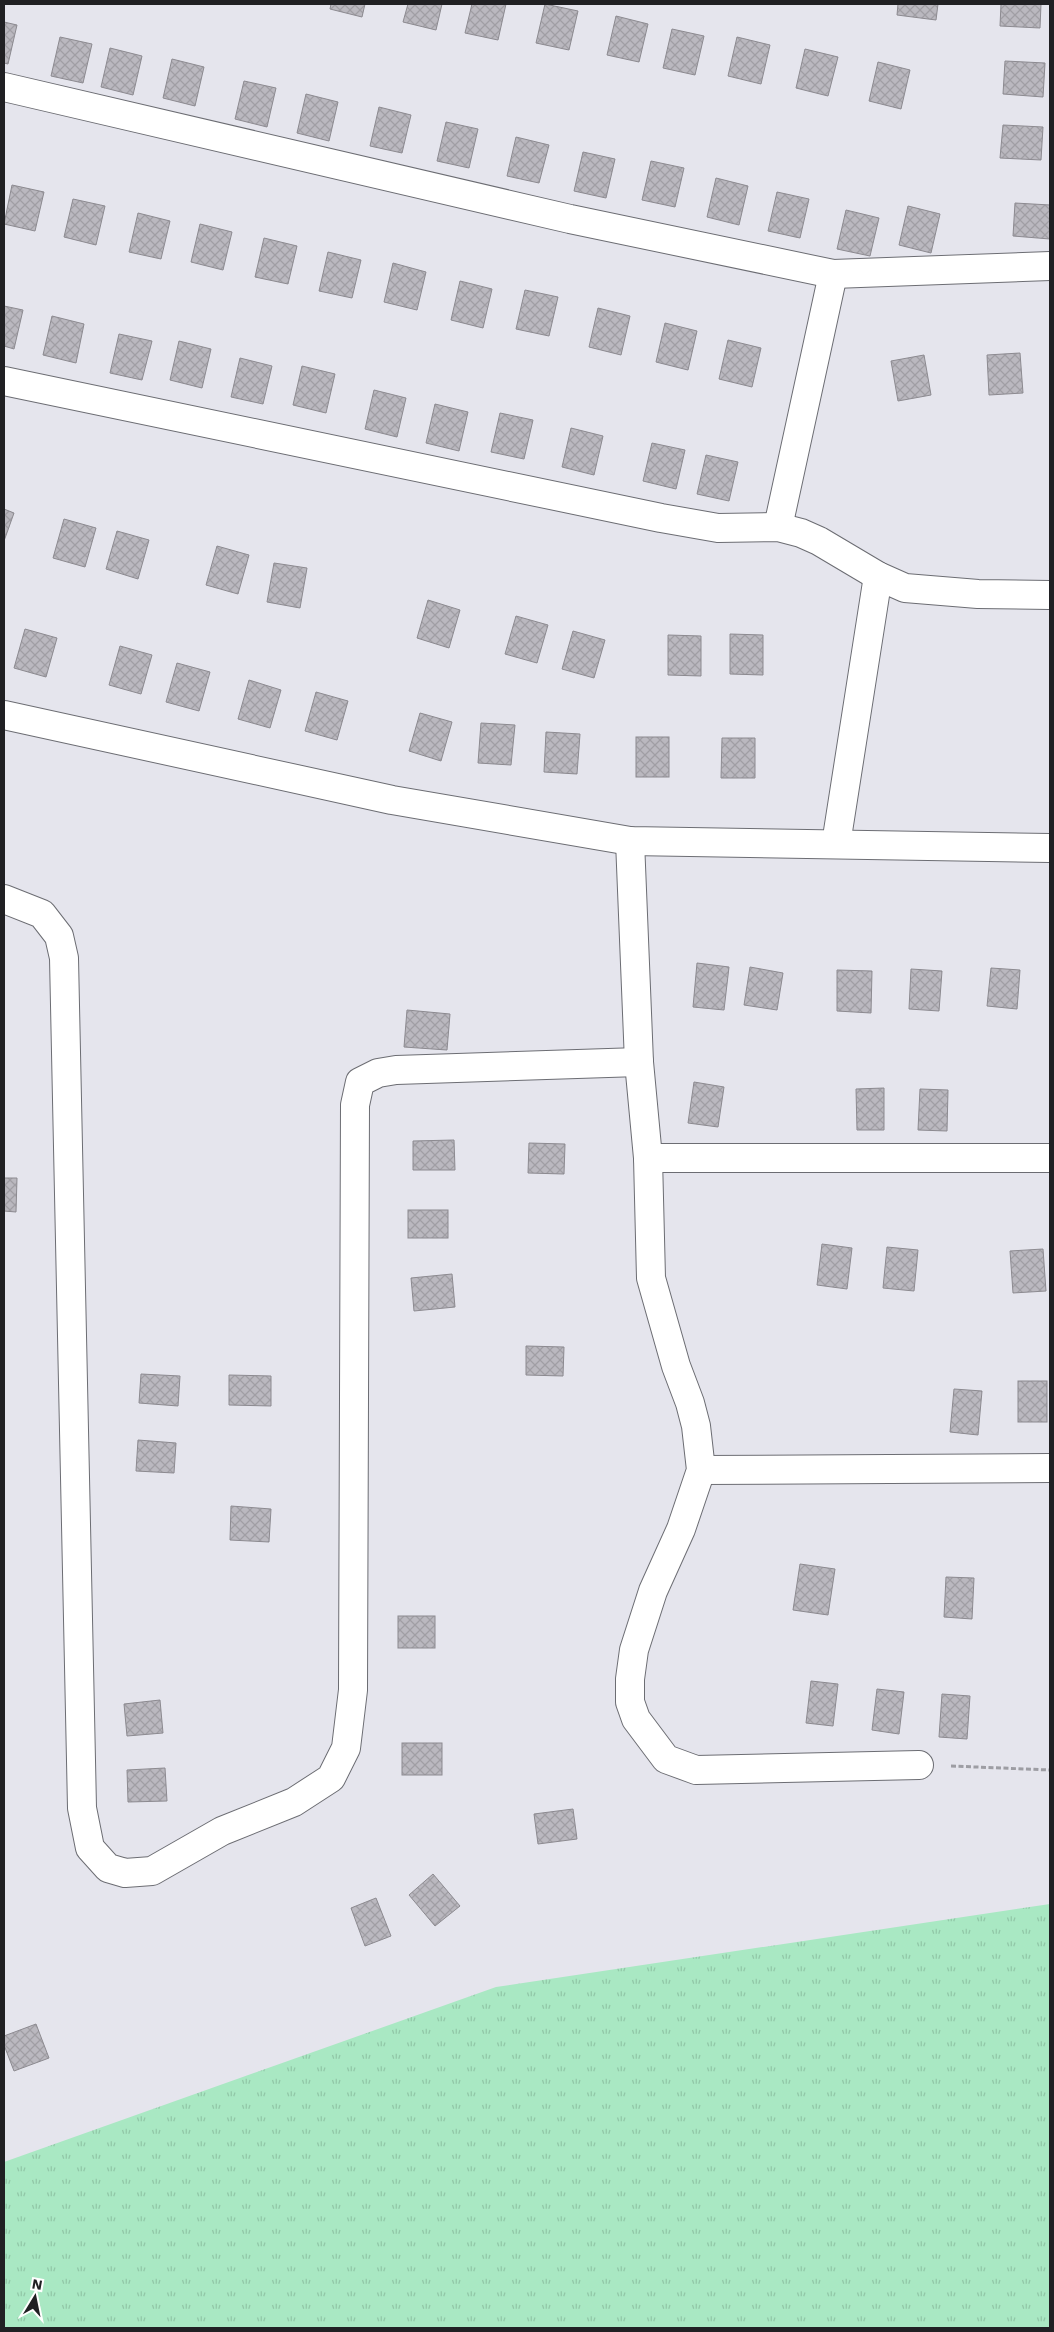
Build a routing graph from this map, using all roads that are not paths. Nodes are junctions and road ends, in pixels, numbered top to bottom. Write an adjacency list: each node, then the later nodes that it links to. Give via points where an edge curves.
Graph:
1 (4, 87): 3 (street, via 570,220)
2 (1050, 266): 3 (street)
3 (834, 274): 5 (street)
4 (4, 381): 5 (street, via 661,518 718,528)
5 (778, 527): 6 (street, via 819,541)
6 (878, 576): 7 (street, via 905,588); 10 (street)
7 (1050, 595)
8 (4, 715): 9 (street, via 392,800)
9 (630, 841): 10 (street); 13 (street)
10 (836, 844): 11 (street)
11 (1050, 848)
12 (4, 899): 13 (street, via 42,914 59,936 64,958 82,1808 90,1848 108,1868 125,1873 152,1871 222,1831 294,1802 330,1778 346,1748 352,1690 355,1105 360,1082 378,1073 396,1070)
13 (640, 1062): 14 (street)
14 (648, 1158): 15 (street); 17 (street, via 652,1278 676,1366 692,1410)
15 (1050, 1158)
16 (1050, 1468): 17 (street)
17 (701, 1470): 18 (street, via 681,1529 653,1591 634,1650 630,1702 636,1719 666,1759 696,1770)
18 (920, 1765)

